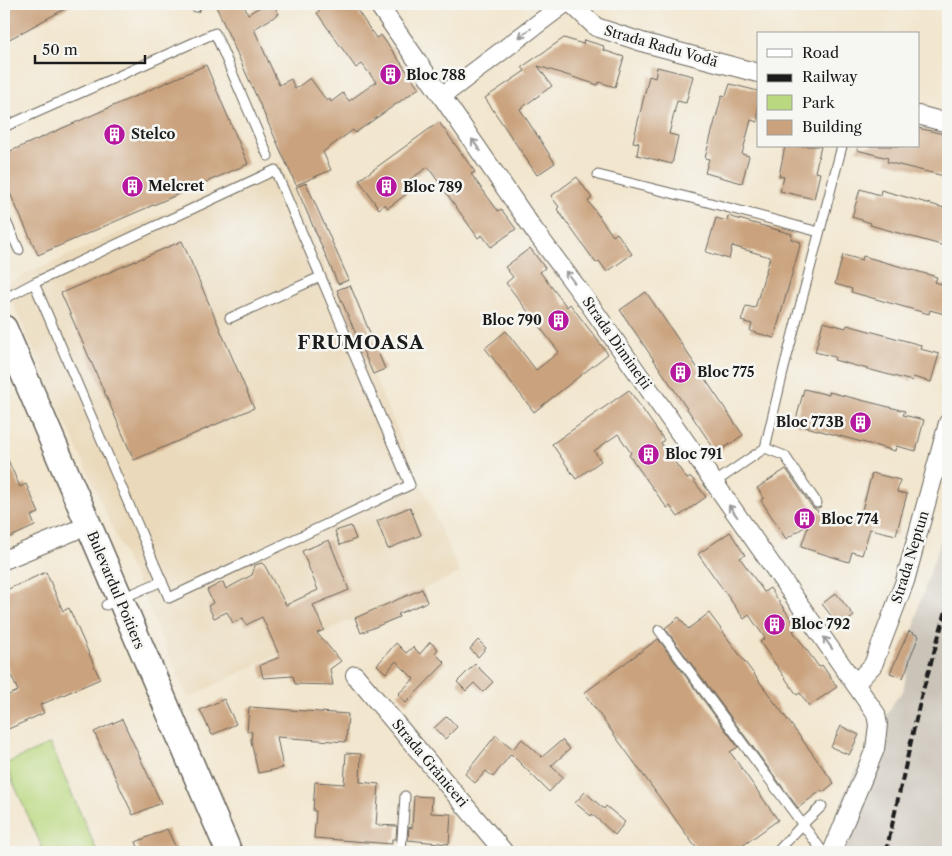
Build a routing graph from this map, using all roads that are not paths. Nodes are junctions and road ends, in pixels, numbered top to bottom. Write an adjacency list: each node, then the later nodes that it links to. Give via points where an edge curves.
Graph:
1 (378, 4): 5 (street, Strada Dimineții)
2 (564, 4): 5 (street, one-way to 5)
3 (572, 4): 4 (street, Strada Radu Vodă, via 596,27)
4 (757, 73)
5 (442, 96): 23 (street, Strada Dimineții, one-way to 5)
6 (920, 116): 7 (street)
7 (948, 123)
8 (4, 128): 10 (lane, via 215,33)
9 (841, 148): 13 (lane)
10 (268, 156)
11 (598, 175): 13 (lane)
12 (4, 216): 14 (lane)
13 (819, 232): 22 (lane)
14 (19, 250)
15 (320, 277): 16 (lane, via 274,170); 18 (lane); 27 (lane, via 410,485 169,598)
16 (34, 284): 17 (lane); 27 (lane)
17 (4, 299)
18 (230, 318)
19 (4, 328): 28 (main road, Bulevardul Poitiers)
20 (4, 366): 25 (main road, Bulevardul Poitiers)
21 (948, 423): 31 (street, Strada Neptun, via 905,581 873,665)
22 (765, 448): 23 (lane); 24 (lane, via 785,456)
23 (714, 483): 31 (street, Strada Dimineții, one-way to 23)
24 (817, 503)
25 (74, 531): 26 (street); 28 (main road, Bulevardul Poitiers)
26 (4, 560)
27 (162, 581): 28 (lane)
28 (113, 602): 35 (main road, Bulevardul Poitiers); 36 (main road, Bulevardul Poitiers)
29 (659, 630): 34 (lane)
30 (355, 675): 38 (street, Strada Grăniceri)
31 (856, 683): 41 (street, via 876,714 875,749)
32 (405, 796): 37 (lane)
33 (822, 806): 34 (lane)
34 (802, 825): 39 (lane); 40 (lane)
35 (213, 852)
36 (229, 852)
37 (401, 852)
38 (504, 852)
39 (777, 852)
40 (823, 852)
41 (832, 852)

